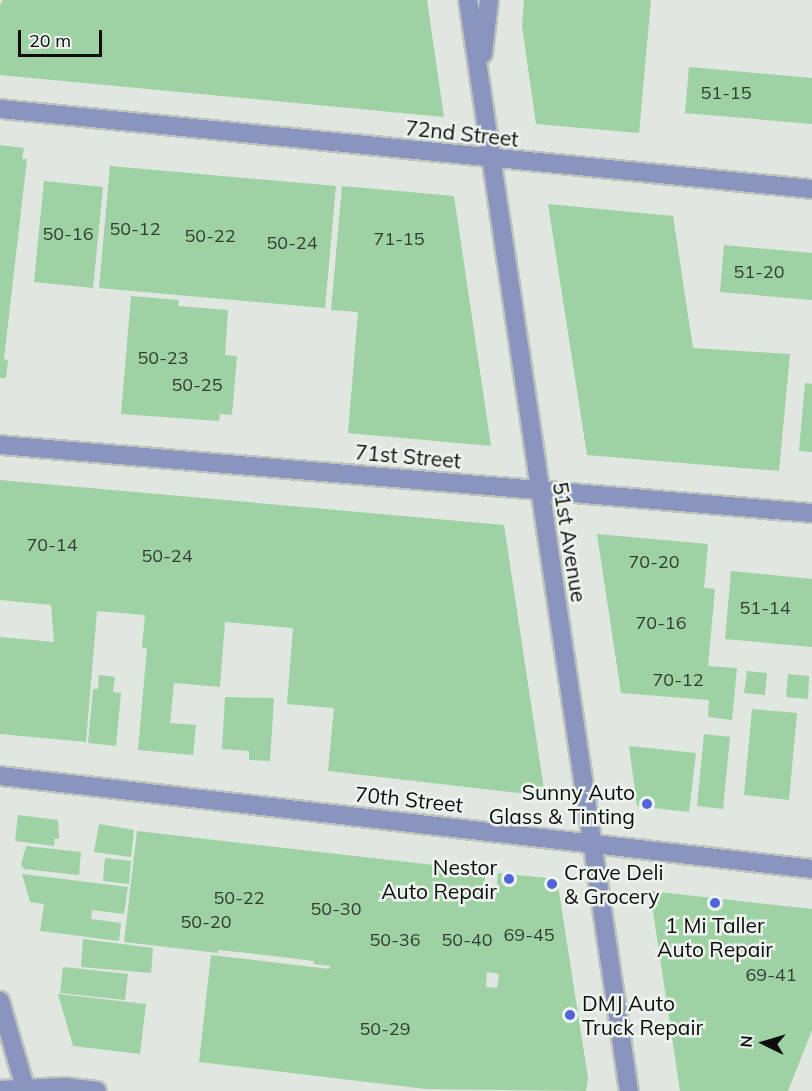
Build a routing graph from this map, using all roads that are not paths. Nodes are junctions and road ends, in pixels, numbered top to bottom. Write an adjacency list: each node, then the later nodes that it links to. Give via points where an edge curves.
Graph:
1 (468, 0): 3 (street, 51st Avenue)
2 (489, 0): 3 (street)
3 (480, 77): 5 (street, 51st Avenue)
4 (0, 109): 5 (street, 72nd Street)
5 (492, 158): 6 (street, 72nd Street); 8 (street, 51st Avenue)
6 (812, 189)
7 (0, 445): 8 (street, 71st Street)
8 (539, 489): 9 (street, 71st Street); 11 (street, 51st Avenue)
9 (812, 513)
10 (0, 776): 11 (street, 70th Street)
11 (592, 843): 12 (street, 70th Street); 17 (street, 51st Avenue)
12 (812, 868)
13 (0, 1001): 15 (street)
14 (0, 1090): 15 (street)
15 (26, 1090): 16 (street, via 65,1087)
16 (97, 1091)
17 (629, 1091)

